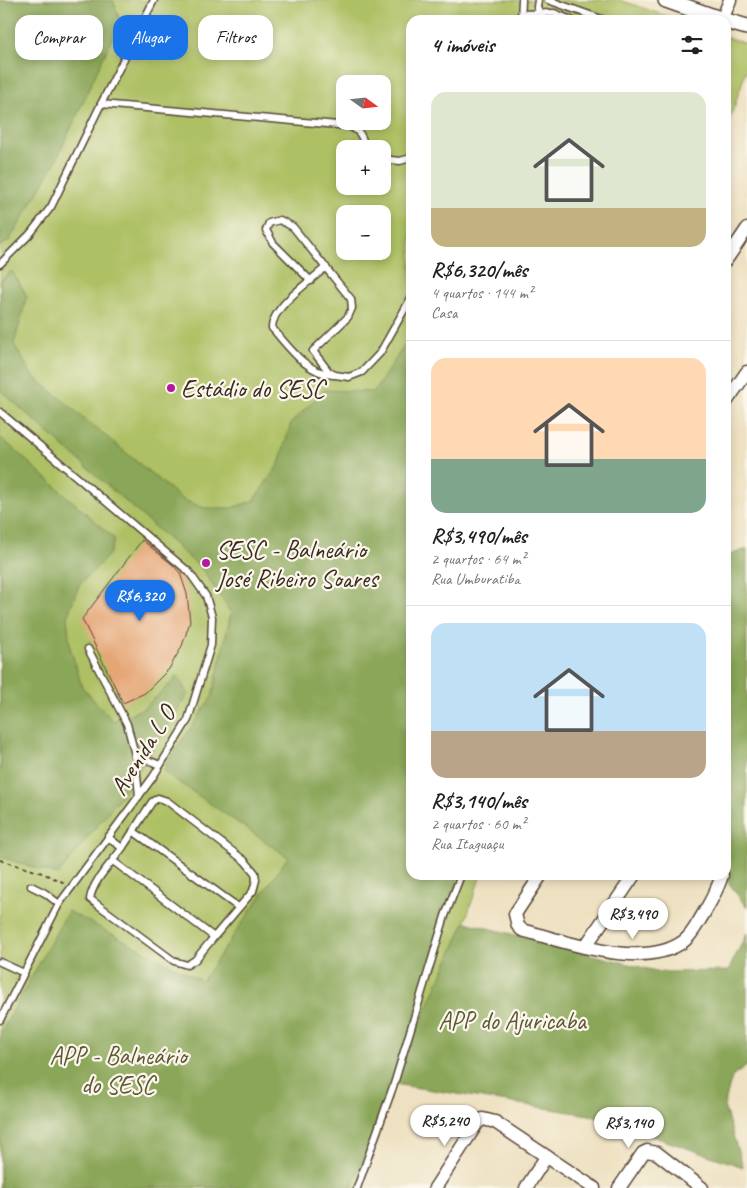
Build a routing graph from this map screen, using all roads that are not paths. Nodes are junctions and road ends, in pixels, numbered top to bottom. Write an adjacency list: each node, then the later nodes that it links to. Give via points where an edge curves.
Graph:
1 (154, 0): 16 (lane)
2 (522, 0): 8 (lane)
3 (538, 0): 7 (lane)
4 (548, 0): 11 (lane)
5 (666, 0): 12 (street)
6 (730, 0): 13 (street)
7 (540, 13): 9 (lane); 10 (lane)
8 (522, 15)
9 (531, 15)
10 (560, 15)
11 (590, 15)
12 (710, 15)
13 (726, 15)
14 (731, 22): 15 (street)
15 (747, 27)
16 (101, 104): 17 (lane, via 349,126 356,129); 22 (lane, via 51,207)
17 (363, 140)
18 (406, 159): 19 (lane)
19 (391, 160)
20 (747, 229): 21 (street)
21 (731, 253)
22 (0, 264)
23 (326, 267): 24 (lane); 24 (lane, via 292,227 280,220 269,223 266,230 273,242); 27 (lane, via 351,299 352,308 348,317 313,352)
24 (311, 281): 27 (lane, via 279,308 272,328 306,365)
25 (406, 307): 27 (lane, via 380,352 362,372 349,377)
26 (747, 372): 28 (street)
27 (334, 375)
28 (731, 395)
29 (0, 412): 32 (lane, Avenida L O, via 189,572 206,596 212,617 211,645 188,720)
30 (88, 649): 31 (lane, via 127,724)
31 (135, 755): 32 (lane); 33 (lane)
32 (160, 765): 33 (lane, Avenida L O)
33 (139, 796): 35 (lane, Avenida L O)
34 (133, 831): 36 (lane); 44 (lane); 44 (lane, via 152,802 158,798 167,801 255,873 253,891)
35 (108, 837): 36 (lane); 43 (lane, Avenida L O)
36 (122, 848): 37 (lane)
37 (113, 861): 45 (lane); 45 (lane, via 94,887 90,899 174,961 187,965)
38 (459, 880): 51 (lane)
39 (538, 880): 46 (street, via 515,914 518,926 522,930)
40 (631, 880): 46 (street)
41 (720, 880): 46 (street, via 696,926 686,940 673,948 643,955)
42 (31, 886): 43 (lane)
43 (59, 904): 48 (lane, Avenida L O)
44 (238, 907): 45 (lane)
45 (214, 937)
46 (585, 947)
47 (0, 962): 48 (lane)
48 (24, 973): 49 (lane, Avenida L O)
49 (0, 1020)
50 (546, 1156): 52 (street, via 495,1122 483,1119); 53 (street); 54 (street)
51 (357, 1188)
52 (435, 1188)
53 (526, 1188)
54 (594, 1188)
55 (619, 1188): 56 (street, via 647,1151 657,1153)
56 (702, 1188)

